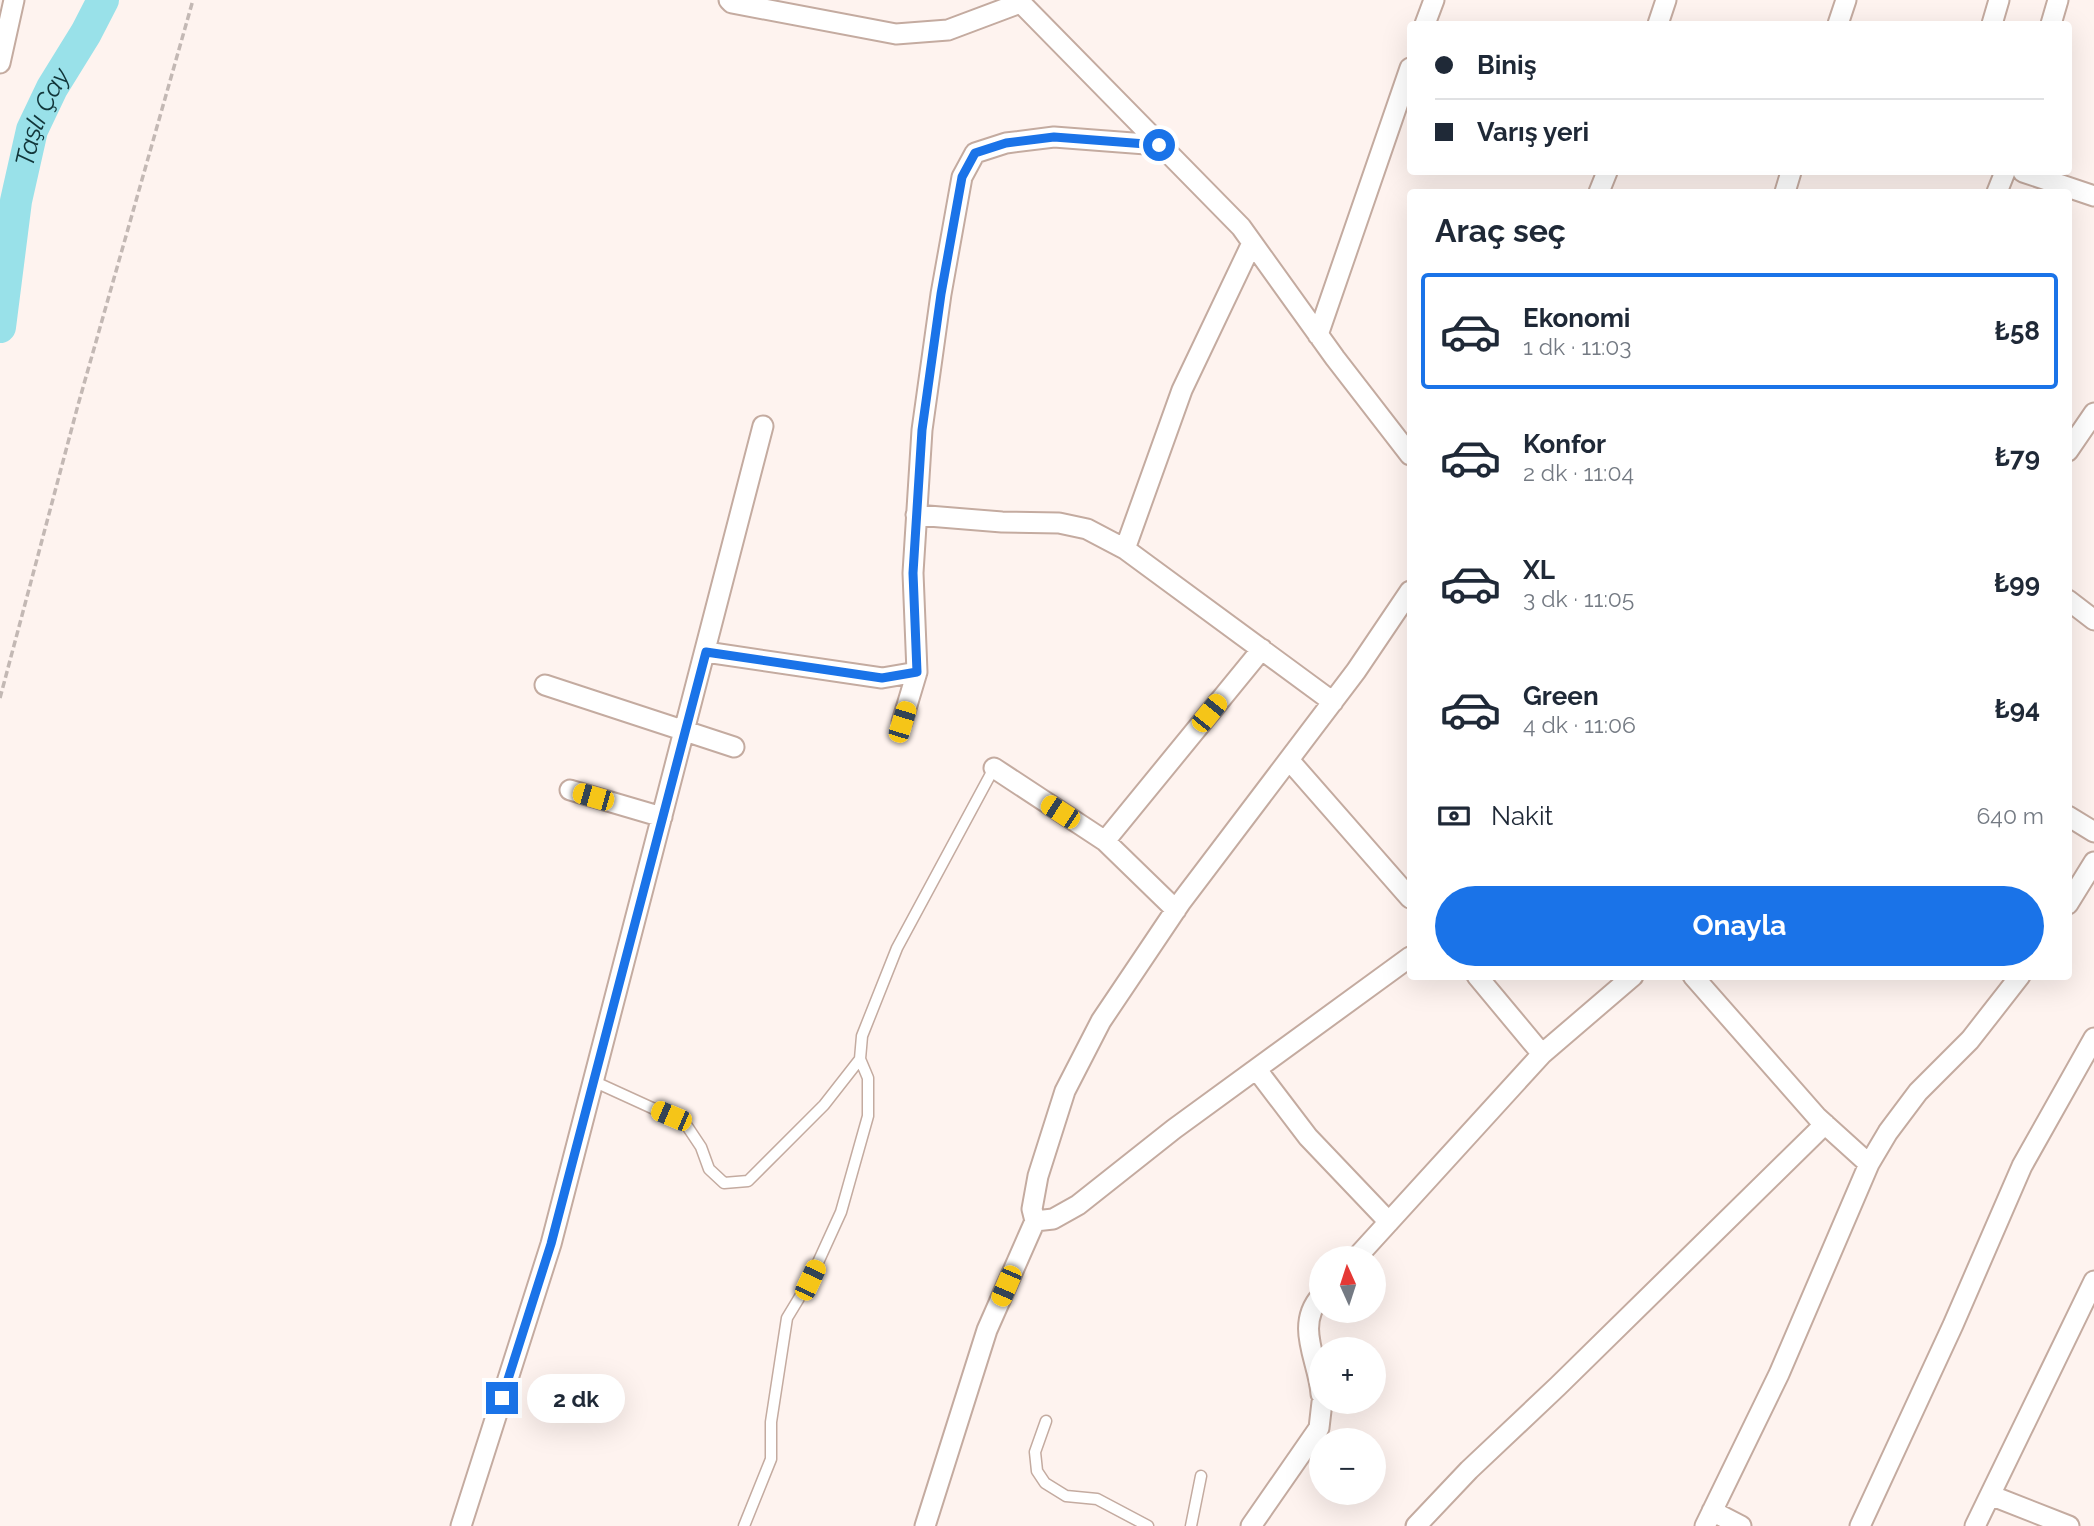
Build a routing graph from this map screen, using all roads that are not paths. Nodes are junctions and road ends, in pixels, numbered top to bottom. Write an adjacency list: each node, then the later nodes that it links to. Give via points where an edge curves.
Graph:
1 (14, 0): 14 (street)
2 (729, 0): 8 (street, via 896,34 948,30)
3 (1434, 0): 9 (street)
4 (1666, 0): 10 (street)
5 (1846, 0): 11 (street)
6 (1999, 0): 12 (street)
7 (2058, 0): 13 (street)
8 (1019, 1): 16 (street)
9 (1427, 21)
10 (1659, 21)
11 (1839, 21)
12 (1993, 21)
13 (2052, 21)
14 (0, 63)
15 (1407, 77): 20 (street)
16 (1159, 145): 19 (street); 25 (street, via 1054,137 1006,143 975,153 962,177 941,294 922,430)
17 (2032, 175): 18 (street)
18 (2094, 196)
19 (1252, 243): 20 (street); 26 (street, via 1182,390)
20 (1318, 335): 24 (street)
21 (2094, 413): 23 (street)
22 (764, 426): 31 (street)
23 (2072, 445)
24 (1407, 451)
25 (916, 515): 26 (street, via 1059,523 1087,529); 32 (street)
26 (1125, 549): 30 (street)
27 (1407, 595): 34 (street)
28 (2072, 603): 29 (street)
29 (2094, 620)
30 (1262, 649): 34 (street); 44 (street)
31 (706, 652): 32 (street, via 882,678); 36 (street)
32 (917, 672): 35 (street)
33 (545, 685): 36 (street)
34 (1333, 702): 38 (street)
35 (902, 722)
36 (685, 732): 37 (street); 41 (street)
37 (734, 747)
38 (1289, 760): 46 (street); 48 (street)
39 (994, 768): 44 (street); 56 (lane, via 897,948 862,1036)
40 (570, 790): 41 (street)
41 (663, 817): 58 (street)
42 (2072, 818): 43 (street)
43 (2094, 832)
44 (1105, 841): 48 (street)
45 (2094, 862): 47 (street)
46 (1407, 895)
47 (2072, 898)
48 (1176, 909): 61 (street, via 1101,1021 1065,1091 1038,1175 1032,1209)
49 (1407, 959): 57 (street)
50 (1480, 980): 55 (street)
51 (1628, 980): 55 (street)
52 (1697, 980): 59 (street)
53 (2017, 980): 60 (street, via 1970,1040 1918,1092)
54 (2094, 1038): 78 (street, via 2022,1166)
55 (1542, 1054): 62 (street)
56 (860, 1059): 58 (lane, via 824,1105 748,1181 724,1183 709,1169 685,1123); 71 (lane, via 868,1079 867,1116 841,1212 787,1318 771,1422 771,1459)
57 (1257, 1070): 61 (street, via 1078,1205 1053,1219); 62 (street, via 1308,1137)
58 (593, 1081): 70 (street, via 551,1244)
59 (1825, 1125): 60 (street); 76 (street)
60 (1869, 1164): 69 (street, via 1779,1374)
61 (1035, 1220): 72 (street, via 987,1330)
62 (1389, 1222): 63 (street)
63 (1367, 1246)
64 (2094, 1281): 68 (street)
65 (1321, 1414): 75 (street, via 1319,1428)
66 (1046, 1421): 73 (lane, via 1035,1452 1037,1471 1045,1483 1066,1496 1097,1499)
67 (1201, 1476): 74 (lane)
68 (1990, 1495): 79 (street); 80 (street)
69 (1709, 1519): 77 (street)
70 (461, 1526)
71 (744, 1526)
72 (925, 1526)
73 (1147, 1526)
74 (1191, 1526)
75 (1251, 1526)
76 (1416, 1526)
77 (1741, 1526)
78 (1860, 1526)
79 (1975, 1526)
80 (2069, 1526)

